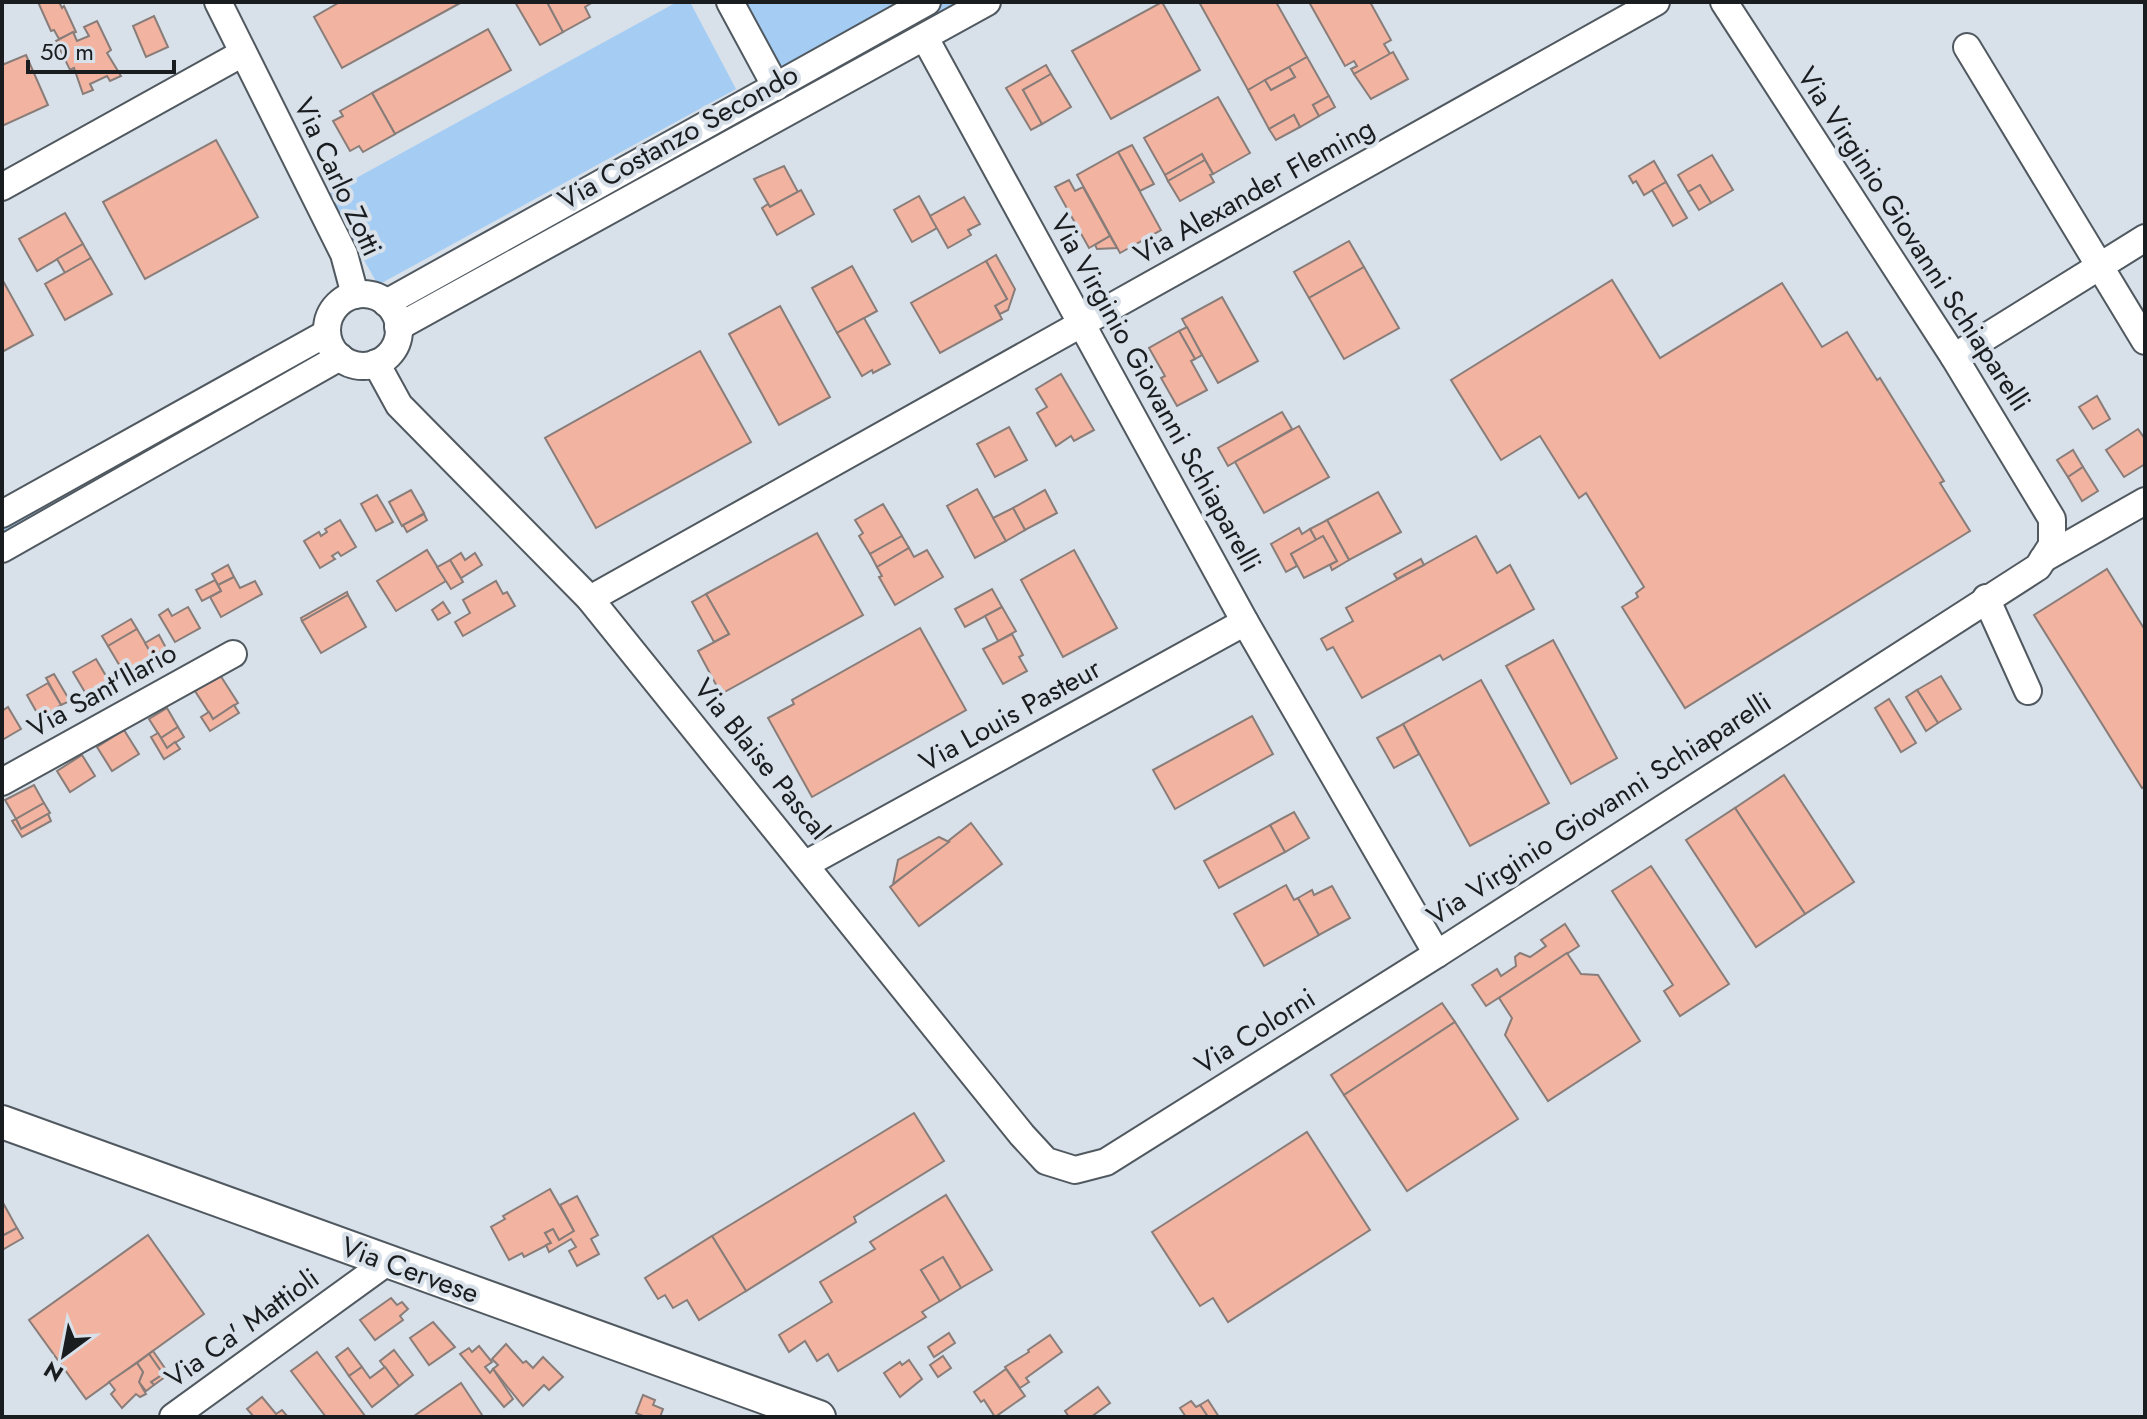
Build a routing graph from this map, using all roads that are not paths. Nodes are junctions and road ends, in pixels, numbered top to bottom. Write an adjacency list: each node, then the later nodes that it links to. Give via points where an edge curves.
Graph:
1 (218, 2): 9 (street, Via Carlo Zotti)
2 (730, 2): 10 (street)
3 (927, 2): 10 (street, Via Costanzo Secondo)
4 (987, 2): 7 (street, Via Costanzo Secondo)
5 (1656, 2): 16 (street, Via Alexander Fleming)
6 (1724, 2): 20 (street, Via Virginio Giovanni Schiaparelli)
7 (925, 38): 15 (street, Via Costanzo Secondo); 16 (street, Via Virginio Giovanni Schiaparelli)
8 (1967, 47): 13 (street)
9 (243, 53): 11 (street); 14 (street, Via Carlo Zotti, via 344,254)
10 (776, 87): 15 (street, Via Costanzo Secondo)
11 (2, 187)
12 (2145, 238): 13 (street)
13 (2100, 266): 18 (street); 20 (street)
14 (355, 295): 15 (street, via 366,294); 17 (street, via 331,313)
15 (392, 315): 21 (street, via 393,349)
16 (1082, 325): 27 (street, Via Alexander Fleming); 28 (street, Via Virginio Giovanni Schiaparelli)
17 (327, 333): 19 (street); 23 (street)
18 (2145, 341)
19 (340, 357): 21 (street, via 357,365); 24 (street)
20 (1954, 357): 25 (street, Via Virginio Giovanni Schiaparelli, via 2052,519 2052,545)
21 (376, 363): 27 (street, Via Blaise Pascal, via 399,405)
22 (2145, 501): 25 (street)
23 (2, 514)
24 (2, 549)
25 (2043, 559): 26 (street, Via Virginio Giovanni Schiaparelli)
26 (1986, 598): 30 (street); 33 (street, Via Virginio Giovanni Schiaparelli)
27 (590, 599): 32 (street, Via Blaise Pascal)
28 (1245, 622): 32 (street, Via Louis Pasteur); 33 (street, Via Virginio Giovanni Schiaparelli)
29 (233, 654): 31 (street, Via Sant'Ilario)
30 (2028, 691)
31 (2, 782)
32 (806, 864): 35 (street, Via Blaise Pascal, via 1046,1161 1075,1170)
33 (1437, 954): 35 (street, Via Colorni)
34 (2, 1122): 36 (main road, Via Cervese)
35 (1106, 1162)
36 (387, 1262): 37 (street, Via Ca' Mattioli); 38 (main road, Via Cervese)
37 (173, 1417)
38 (819, 1417)

